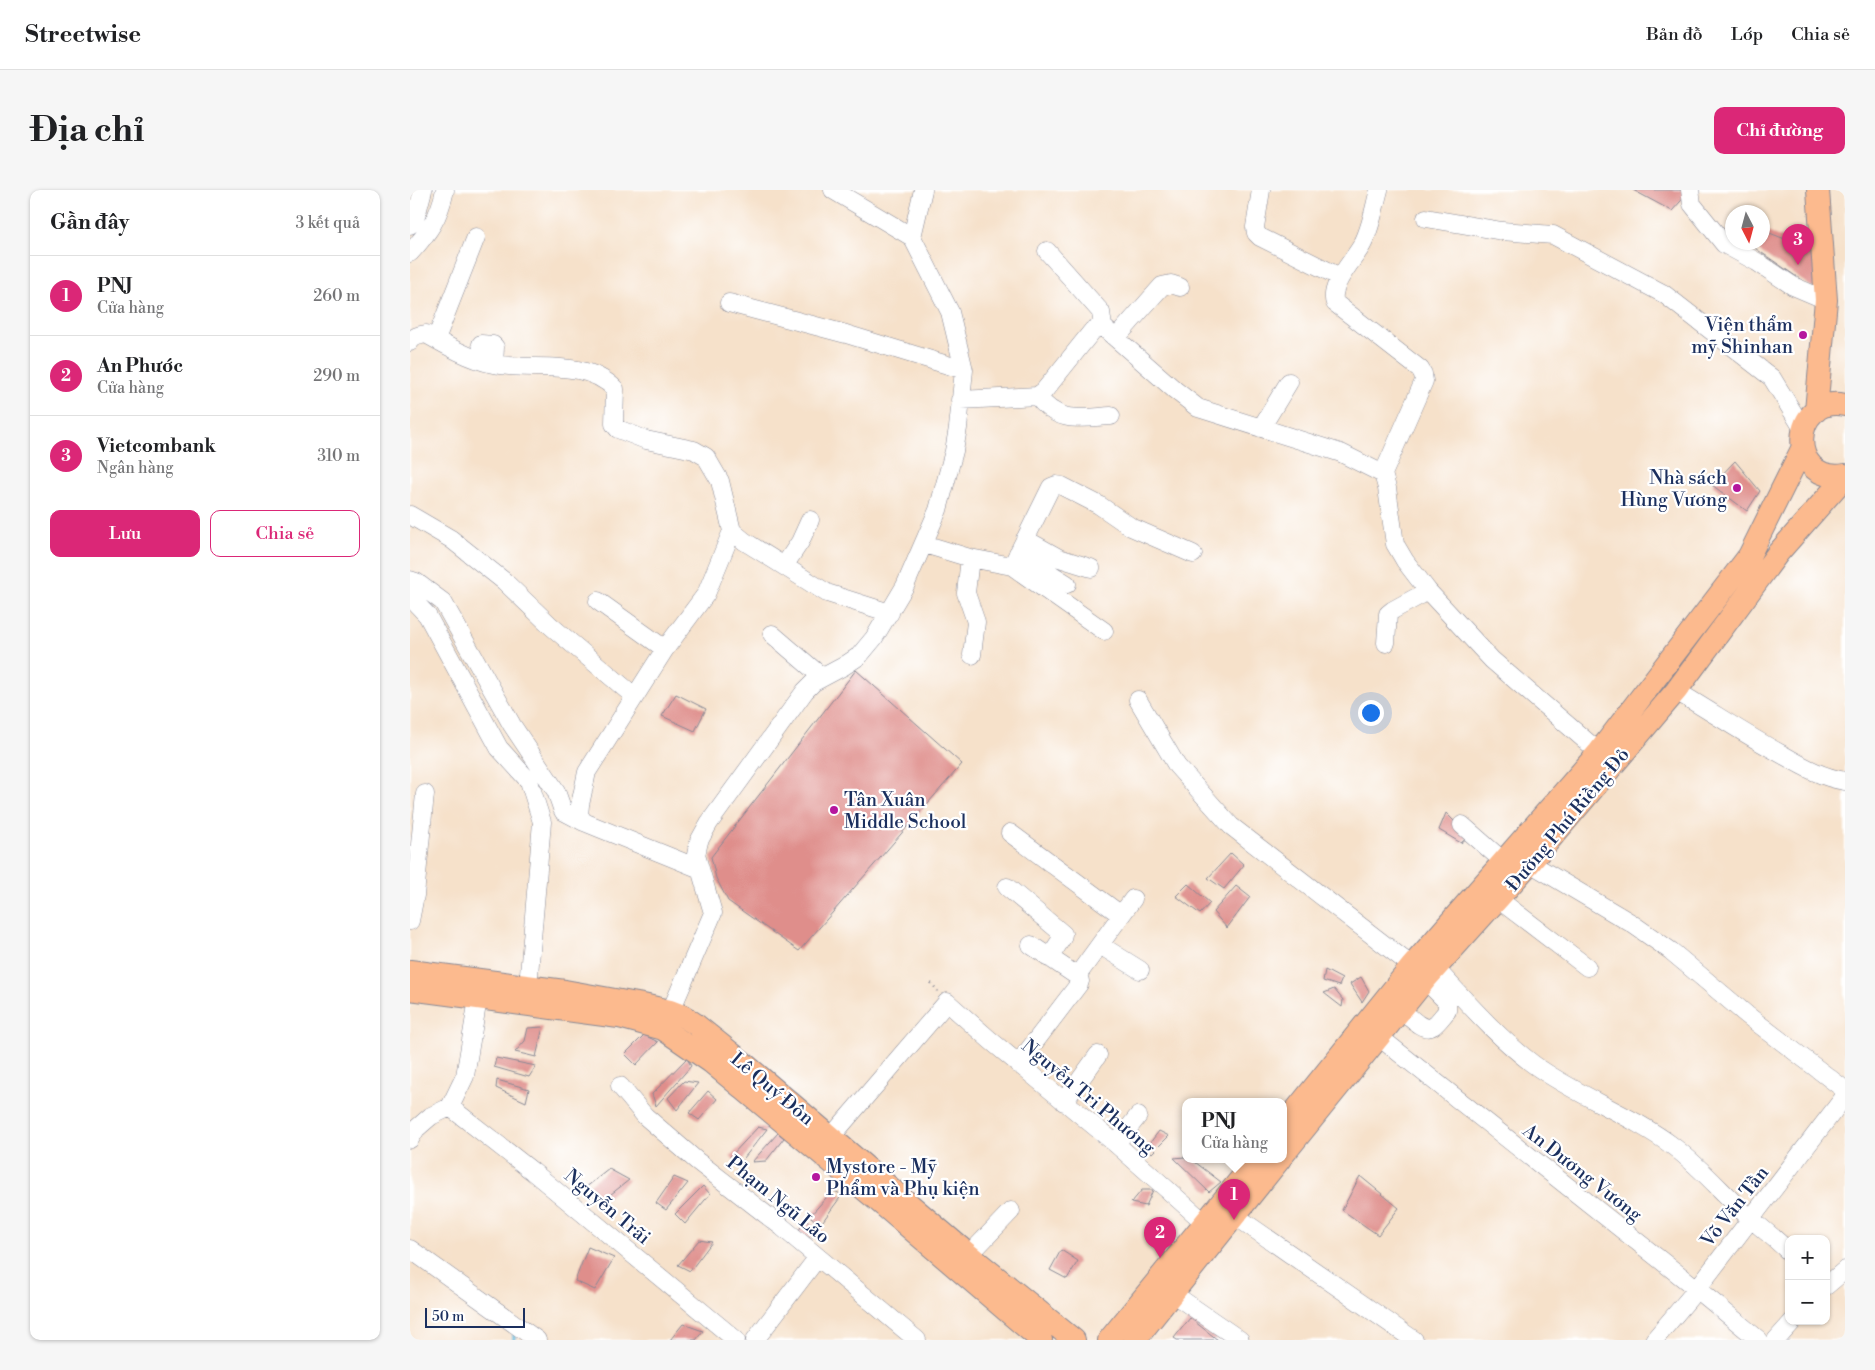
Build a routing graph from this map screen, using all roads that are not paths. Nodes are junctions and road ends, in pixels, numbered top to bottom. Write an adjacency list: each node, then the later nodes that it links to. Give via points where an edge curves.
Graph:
1 (423, 190): 10 (street, via 415,220)
2 (445, 190): 14 (street, via 440,210 426,236)
3 (923, 190): 12 (street)
4 (1261, 190): 15 (street, via 1256,233)
5 (1379, 190): 15 (street, via 1362,246)
6 (1818, 190): 17 (main road)
7 (837, 191): 12 (street)
8 (1693, 195): 17 (street, via 1724,244 1793,286)
9 (1426, 218): 32 (street, via 1502,231 1553,235 1664,294 1772,378)
10 (410, 225)
11 (476, 237): 20 (street)
12 (912, 237): 24 (street, via 950,312)
13 (1047, 252): 19 (street, via 1101,312)
14 (410, 253)
15 (1340, 277): 33 (street, via 1333,298 1335,303 1424,374 1424,381)
16 (1180, 287): 19 (street, via 1162,286)
17 (1826, 300): 29 (main road)
18 (728, 303): 24 (street)
19 (1110, 332): 26 (street, via 1093,330); 31 (street, via 1198,408)
20 (436, 340): 21 (street, via 426,334 412,338); 23 (street)
21 (410, 342)
22 (481, 344): 23 (street, via 495,347)
23 (494, 364): 37 (street, via 577,370 594,374 610,384 615,389 614,424 618,428 646,440 694,450 706,457 720,481)
24 (964, 370): 27 (street)
25 (1289, 382): 31 (street)
26 (1037, 396): 27 (street); 30 (street, via 1044,406 1058,415 1078,419)
27 (960, 400): 38 (street, via 954,451 938,510)
28 (1845, 406): 29 (main road, via 1827,406)
29 (1816, 411): 32 (main road, Đường Phú Riềng Đỏ, via 1808,419)
30 (1111, 416)
31 (1261, 428): 33 (street, via 1340,453)
32 (1802, 439): 34 (main road, via 1805,458 1819,472); 61 (main road, Đường Phú Riềng Đỏ, via 1749,556)
33 (1383, 474): 46 (street, via 1395,544)
34 (1845, 476): 58 (main road, Đường Phú Riềng Đỏ, via 1778,553)
35 (410, 515): 59 (street, via 451,539 504,581 551,626)
36 (810, 520): 42 (street)
37 (732, 531): 42 (street); 55 (street, via 706,594)
38 (924, 544): 41 (street); 49 (street)
39 (1018, 553): 40 (street, via 1051,487 1062,486 1099,505 1131,527); 41 (street); 43 (street, via 1059,558); 45 (street); 51 (street)
40 (1193, 554)
41 (970, 558): 56 (street, via 966,593 976,622)
42 (784, 566): 49 (street, via 827,593)
43 (1091, 568)
44 (410, 580): 50 (street, via 443,602)
45 (1067, 584)
46 (1428, 591): 54 (street, via 1388,614); 61 (street, via 1492,660)
47 (410, 597): 53 (street, via 427,614)
48 (598, 601): 55 (street)
49 (890, 613): 57 (street, via 860,656)
50 (460, 630): 53 (street); 64 (street, via 512,725 556,791 563,811)
51 (1104, 631)
52 (772, 634): 57 (street)
53 (440, 639): 83 (street, via 499,748 529,781 542,822)
54 (1386, 643)
55 (665, 649): 59 (street)
56 (972, 655)
57 (822, 677): 69 (street, via 805,691 710,823 696,855)
58 (1676, 691): 62 (street, via 1796,762 1831,779); 68 (main road, Đường Phú Riềng Đỏ)
59 (634, 696): 64 (street, via 587,772 579,815)
60 (1138, 700): 81 (street, via 1177,766 1231,826)
61 (1599, 752): 67 (main road, Đường Phú Riềng Đỏ)
62 (1845, 781)
63 (425, 794): 74 (street)
64 (584, 822): 69 (street)
65 (1462, 825): 67 (street)
66 (1010, 833): 73 (street)
67 (1503, 861): 81 (main road, Đường Phú Riềng Đỏ)
68 (1530, 863): 72 (main road, Đường Phú Riềng Đỏ); 92 (street, via 1631,923 1671,951 1747,1015)
69 (700, 868): 87 (street, via 713,913)
70 (1008, 886): 77 (street, via 1063,934)
71 (1133, 899): 73 (street)
72 (1498, 899): 78 (street); 81 (main road, Đường Phú Riềng Đỏ)
73 (1121, 914): 76 (street)
74 (410, 921)
75 (1031, 945): 77 (street)
76 (1100, 945): 80 (street); 82 (street)
77 (1049, 958): 82 (street)
78 (1587, 967)
79 (410, 970): 85 (main road, Lê Quý Đôn)
80 (1140, 970)
81 (1424, 971): 86 (main road, Đường Phú Riềng Đỏ); 86 (street, via 1447,1002 1448,1011 1427,1028); 88 (main road, Đường Phú Riềng Đỏ); 106 (street, via 1534,1064 1674,1147 1718,1184)
82 (1076, 976): 90 (street, via 1079,984)
83 (528, 986): 85 (main road, Lê Quý Đôn); 87 (main road, Lê Quý Đôn, via 565,991)
84 (410, 989): 85 (main road, Lê Quý Đôn)
85 (480, 989): 87 (main road, Lê Quý Đôn, via 619,1018); 95 (street, via 465,1076)
86 (1401, 1010): 88 (main road, Đường Phú Riềng Đỏ)
87 (666, 1020): 98 (main road, Lê Quý Đôn, via 695,1024); 122 (main road, Lê Quý Đôn, via 711,1062)
88 (1372, 1032): 97 (main road, Đường Phú Riềng Đỏ); 101 (main road, Đường Phú Riềng Đỏ); 114 (street, An Dương Vương)
89 (1098, 1055): 94 (street)
90 (1018, 1064): 94 (street, Nguyễn Tri Phương); 98 (street, Nguyễn Tri Phương, via 947,1002)
91 (620, 1086): 111 (street, Phạm Ngũ Lão, via 645,1116 697,1161)
92 (1845, 1090)
93 (1845, 1096): 106 (street, Võ Văn Tần)
94 (1064, 1102): 100 (street, Nguyễn Tri Phương)
95 (450, 1107): 99 (street, via 431,1116); 119 (street, Nguyễn Trãi)
96 (1138, 1116): 100 (street)
97 (1287, 1122)
98 (831, 1137): 110 (main road, Lê Quý Đôn)
99 (410, 1139)
100 (1116, 1144): 107 (street, Nguyễn Tri Phương)
101 (1287, 1149)
102 (1253, 1163): 107 (main road)
103 (1277, 1163): 105 (main road)
104 (1011, 1210): 110 (street)
105 (1234, 1215): 115 (main road); 126 (street)
106 (1751, 1219): 109 (street); 114 (street, Võ Văn Tần)
107 (1205, 1222): 124 (main road)
108 (410, 1249): 118 (street)
109 (1785, 1249)
110 (969, 1255): 123 (main road, Lê Quý Đôn)
111 (818, 1257): 120 (street); 121 (street, Phạm Ngũ Lão)
112 (1845, 1270): 113 (street)
113 (1830, 1283)
114 (1697, 1288): 127 (street, Võ Văn Tần); 128 (street, An Dương Vương)
115 (1172, 1293): 117 (main road); 125 (street)
116 (1789, 1325): 129 (street)
117 (1138, 1339)
118 (537, 1340)
119 (736, 1340)
120 (755, 1340)
121 (917, 1340)
122 (1041, 1340)
123 (1074, 1340)
124 (1109, 1340)
125 (1240, 1340)
126 (1414, 1340)
127 (1654, 1340)
128 (1759, 1340)
129 (1776, 1340)

